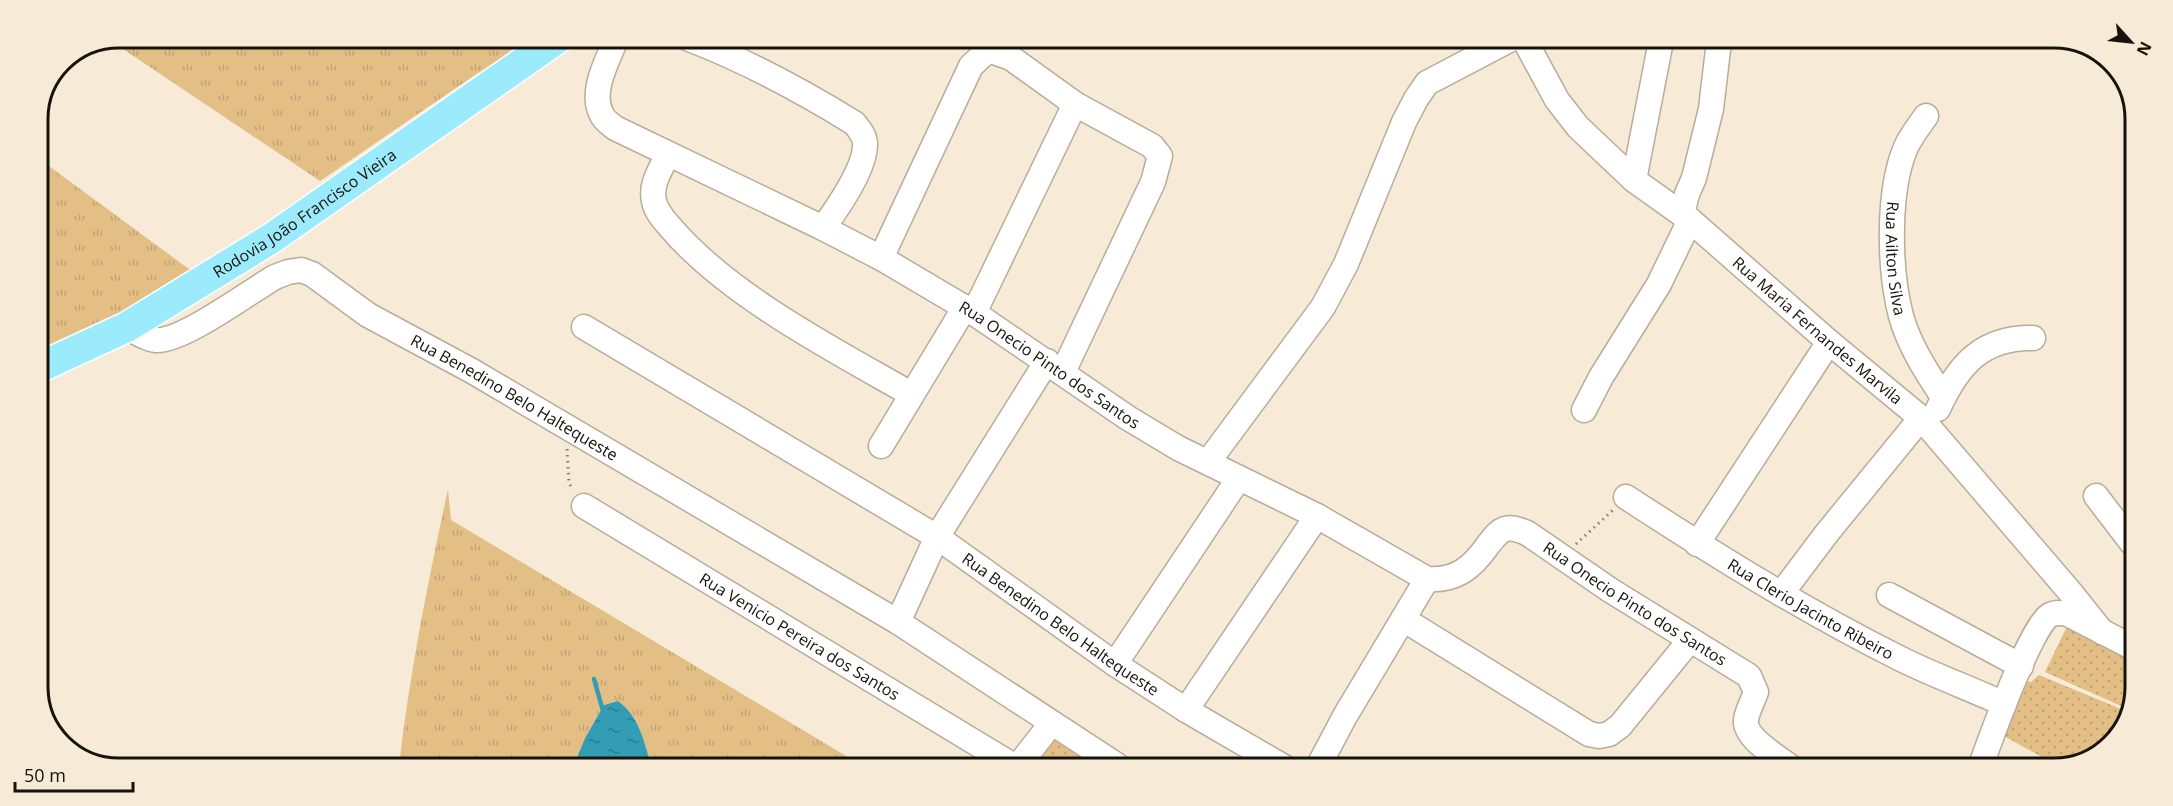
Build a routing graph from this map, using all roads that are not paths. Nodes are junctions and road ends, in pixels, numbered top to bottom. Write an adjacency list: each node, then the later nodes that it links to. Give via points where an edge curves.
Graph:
1 (544, 48): 16 (main road, Rodovia João Francisco Vieira, via 272,238)
2 (613, 48): 10 (street, Rua Onecio Pinto dos Santos, via 599,89 597,105 602,117 615,128)
3 (713, 48): 13 (street, via 794,89 854,123 862,132 863,157)
4 (1494, 48): 27 (street, via 1427,83 1404,122 1350,254 1323,307)
5 (1530, 48): 11 (street, Rua Maria Fernandes Marvila, via 1557,100 1578,127)
6 (1660, 48): 11 (street)
7 (1718, 48): 12 (street, via 1711,109 1687,194)
8 (1075, 104): 14 (street, via 1011,58 988,50 980,56 971,66); 15 (street); 21 (street, via 1152,146 1160,156 1154,182)
9 (1926, 116): 23 (street, Rua Ailton Silva, via 1906,148 1896,185 1892,214 1895,286 1912,347)
10 (668, 154): 13 (street, Rua Onecio Pinto dos Santos); 22 (street, via 653,193 660,215 682,241 729,281 779,315)
11 (1634, 180): 12 (street, Rua Maria Fernandes Marvila)
12 (1686, 217): 19 (street, Rua Maria Fernandes Marvila); 24 (street, via 1659,284)
13 (824, 228): 14 (street, Rua Onecio Pinto dos Santos)
14 (881, 258): 15 (street, Rua Onecio Pinto dos Santos)
15 (970, 310): 21 (street, Rua Onecio Pinto dos Santos); 22 (street)
16 (127, 327): 20 (main road, Rodovia João Francisco Vieira); 40 (street, Rua Benedino Belo Haltequeste, via 155,340 168,340 185,334 275,277 301,270 312,274 368,315 472,371)
17 (584, 327): 34 (street, Rua Benedino Belo Haltequeste)
18 (2033, 338): 23 (street, via 1988,346 1974,355)
19 (1828, 342): 25 (street, Rua Maria Fernandes Marvila); 35 (street)
20 (48, 363)
21 (1055, 366): 27 (street, Rua Onecio Pinto dos Santos, via 1128,418); 34 (street)
22 (911, 394): 26 (street)
23 (1943, 397): 25 (street)
24 (1584, 410)
25 (1925, 423): 37 (street, via 1827,533); 41 (street, Rua Maria Fernandes Marvila)
26 (881, 446)
27 (1208, 462): 28 (street, Rua Onecio Pinto dos Santos)
28 (1239, 478): 32 (street, Rua Onecio Pinto dos Santos); 44 (street)
29 (2096, 496): 33 (street)
30 (1626, 497): 35 (street, Rua Clerio Jacinto Ribeiro)
31 (584, 506): 49 (street, Rua Venicio Pereira dos Santos)
32 (1317, 516): 36 (street, Rua Onecio Pinto dos Santos); 47 (street)
33 (2125, 534)
34 (937, 537): 40 (street); 44 (street, Rua Benedino Belo Haltequeste)
35 (1697, 544): 37 (street, Rua Clerio Jacinto Ribeiro)
36 (1427, 579): 39 (street); 42 (street, Rua Onecio Pinto dos Santos, via 1456,576 1496,534 1516,529)
37 (1781, 594): 46 (street, Rua Clerio Jacinto Ribeiro, via 1900,658)
38 (1889, 595): 45 (street)
39 (1403, 619): 42 (street, via 1549,711 1599,736 1620,726); 53 (street)
40 (898, 622): 48 (street, Rua Benedino Belo Haltequeste)
41 (2102, 632): 43 (street, Rua Maria Fernandes Marvila); 45 (street, Rua Maria Fernandes Marvila, via 2068,614 2048,616)
42 (1690, 640): 54 (street, Rua Onecio Pinto dos Santos, via 1749,676 1756,692 1746,722 1748,730)
43 (2125, 644)
44 (1115, 664): 47 (street, Rua Benedino Belo Haltequeste)
45 (2021, 666): 46 (street)
46 (2004, 704): 55 (street)
47 (1186, 710): 52 (street, Rua Benedino Belo Haltequeste)
48 (1051, 724): 50 (street); 51 (street, Rua Benedino Belo Haltequeste)
49 (1003, 758)
50 (1023, 758)
51 (1105, 758)
52 (1269, 758)
53 (1323, 758)
54 (1779, 758)
55 (1984, 758)

